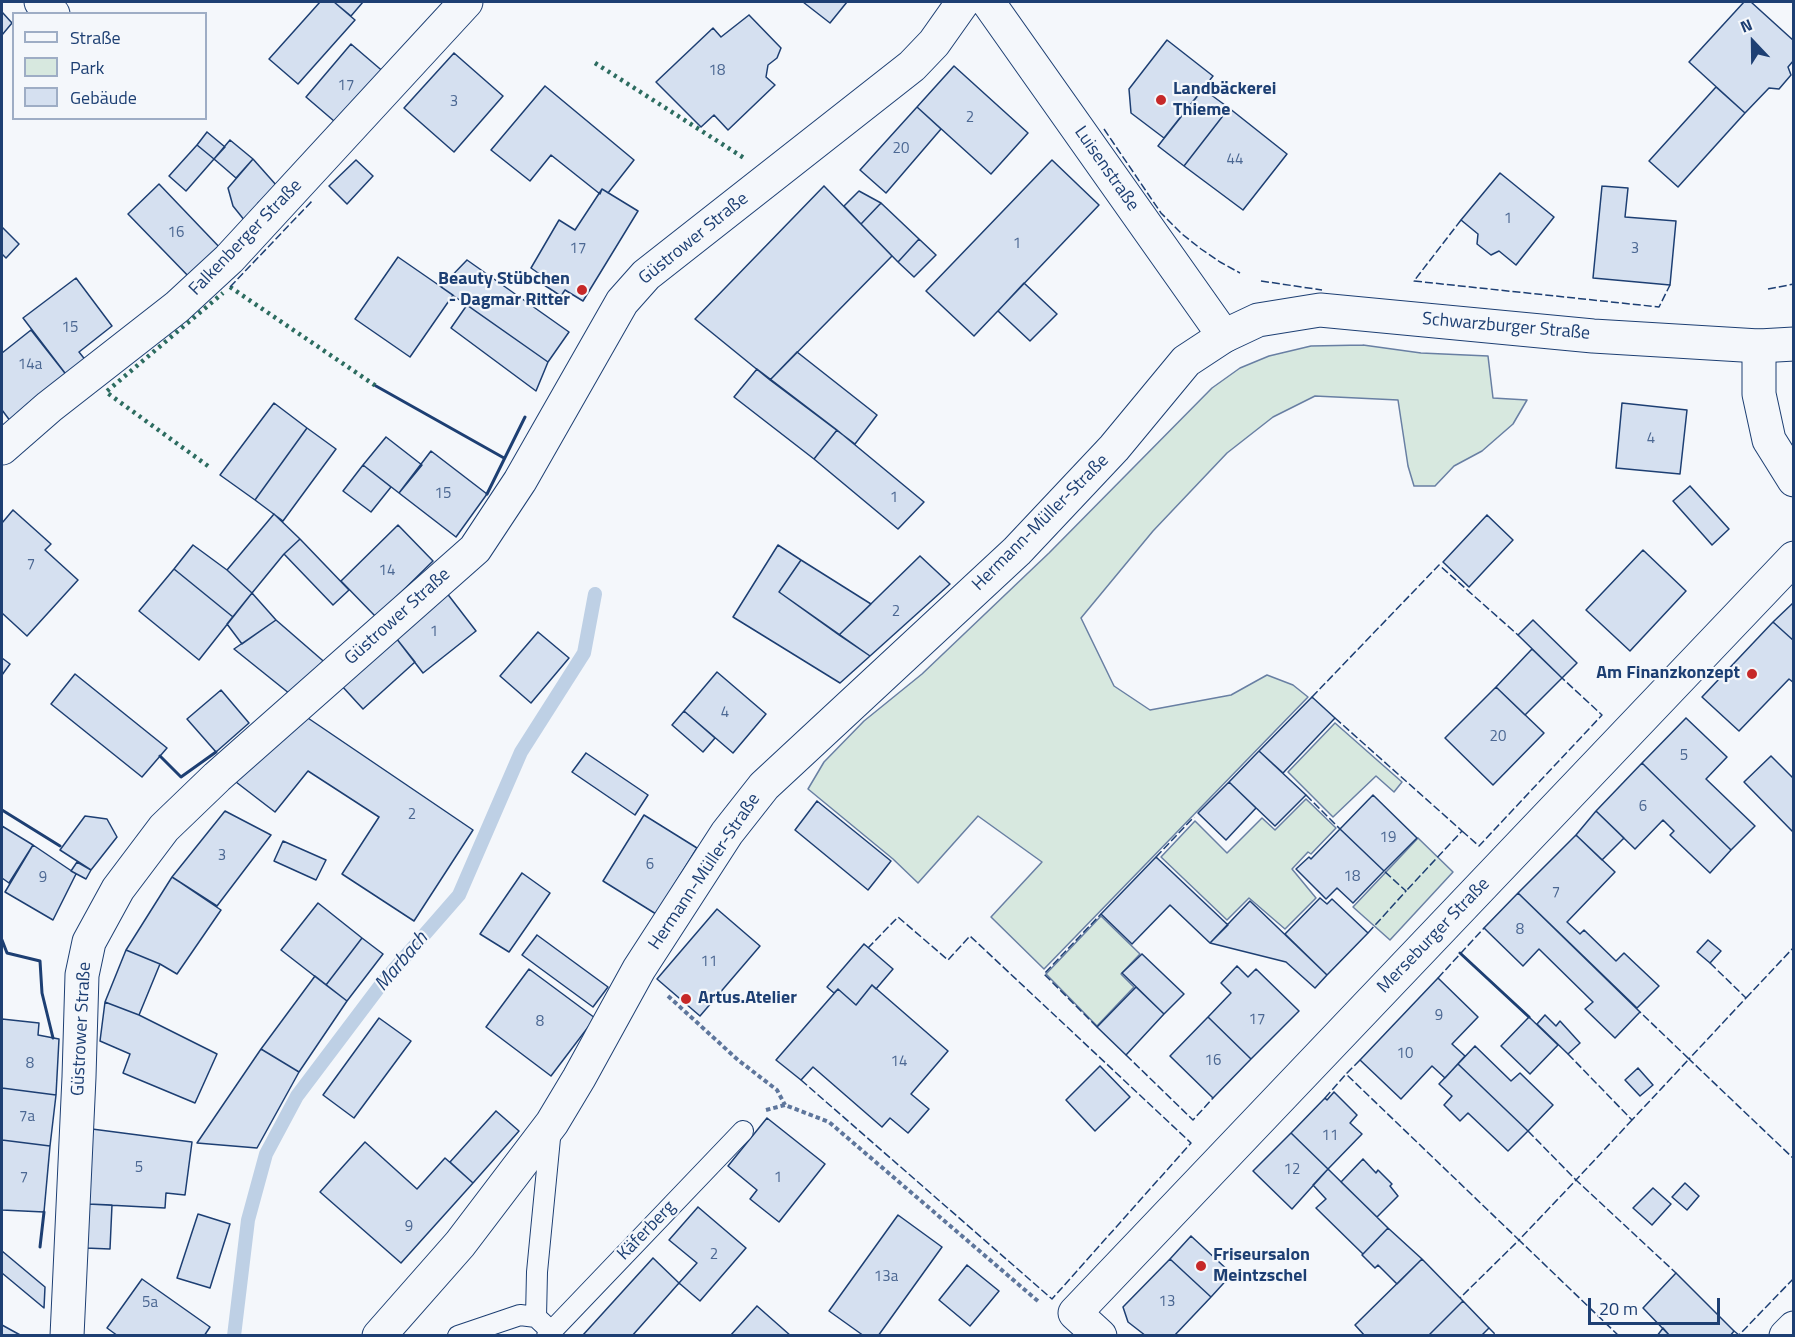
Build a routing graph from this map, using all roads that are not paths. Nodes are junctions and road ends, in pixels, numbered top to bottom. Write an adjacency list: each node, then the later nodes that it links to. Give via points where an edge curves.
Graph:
1 (466, 2): 7 (street, Falkenberger Straße, via 229,259 177,307)
2 (963, 2): 15 (street, Güstrower Straße, via 912,66 646,275 622,302 520,481 475,549 217,777 164,828 118,889 89,942 82,975)
3 (988, 2): 4 (street, Luisenstraße)
4 (1224, 336): 6 (street, Schwarzburger Straße, via 1258,320 1320,310 1593,336); 10 (street, Hermann-Müller-Straße, via 1186,361 1114,448 1017,551 764,786 727,833 639,969)
5 (1794, 344): 6 (street, Schwarzburger Straße)
6 (1759, 346): 8 (street, via 1759,394 1769,440)
7 (2, 448)
8 (1794, 480)
9 (1794, 558): 18 (street, Merseburger Straße, via 1074,1313)
10 (552, 1123): 12 (lane); 16 (street, Hermann-Müller-Straße, via 460,1244)
11 (743, 1131): 14 (lane, Käferberg)
12 (536, 1317): 14 (lane, Käferberg); 17 (lane, via 520,1315)
13 (1794, 1328): 19 (street)
14 (549, 1333)
15 (67, 1335)
16 (379, 1335)
17 (458, 1335)
18 (1100, 1335)
19 (1786, 1335)

